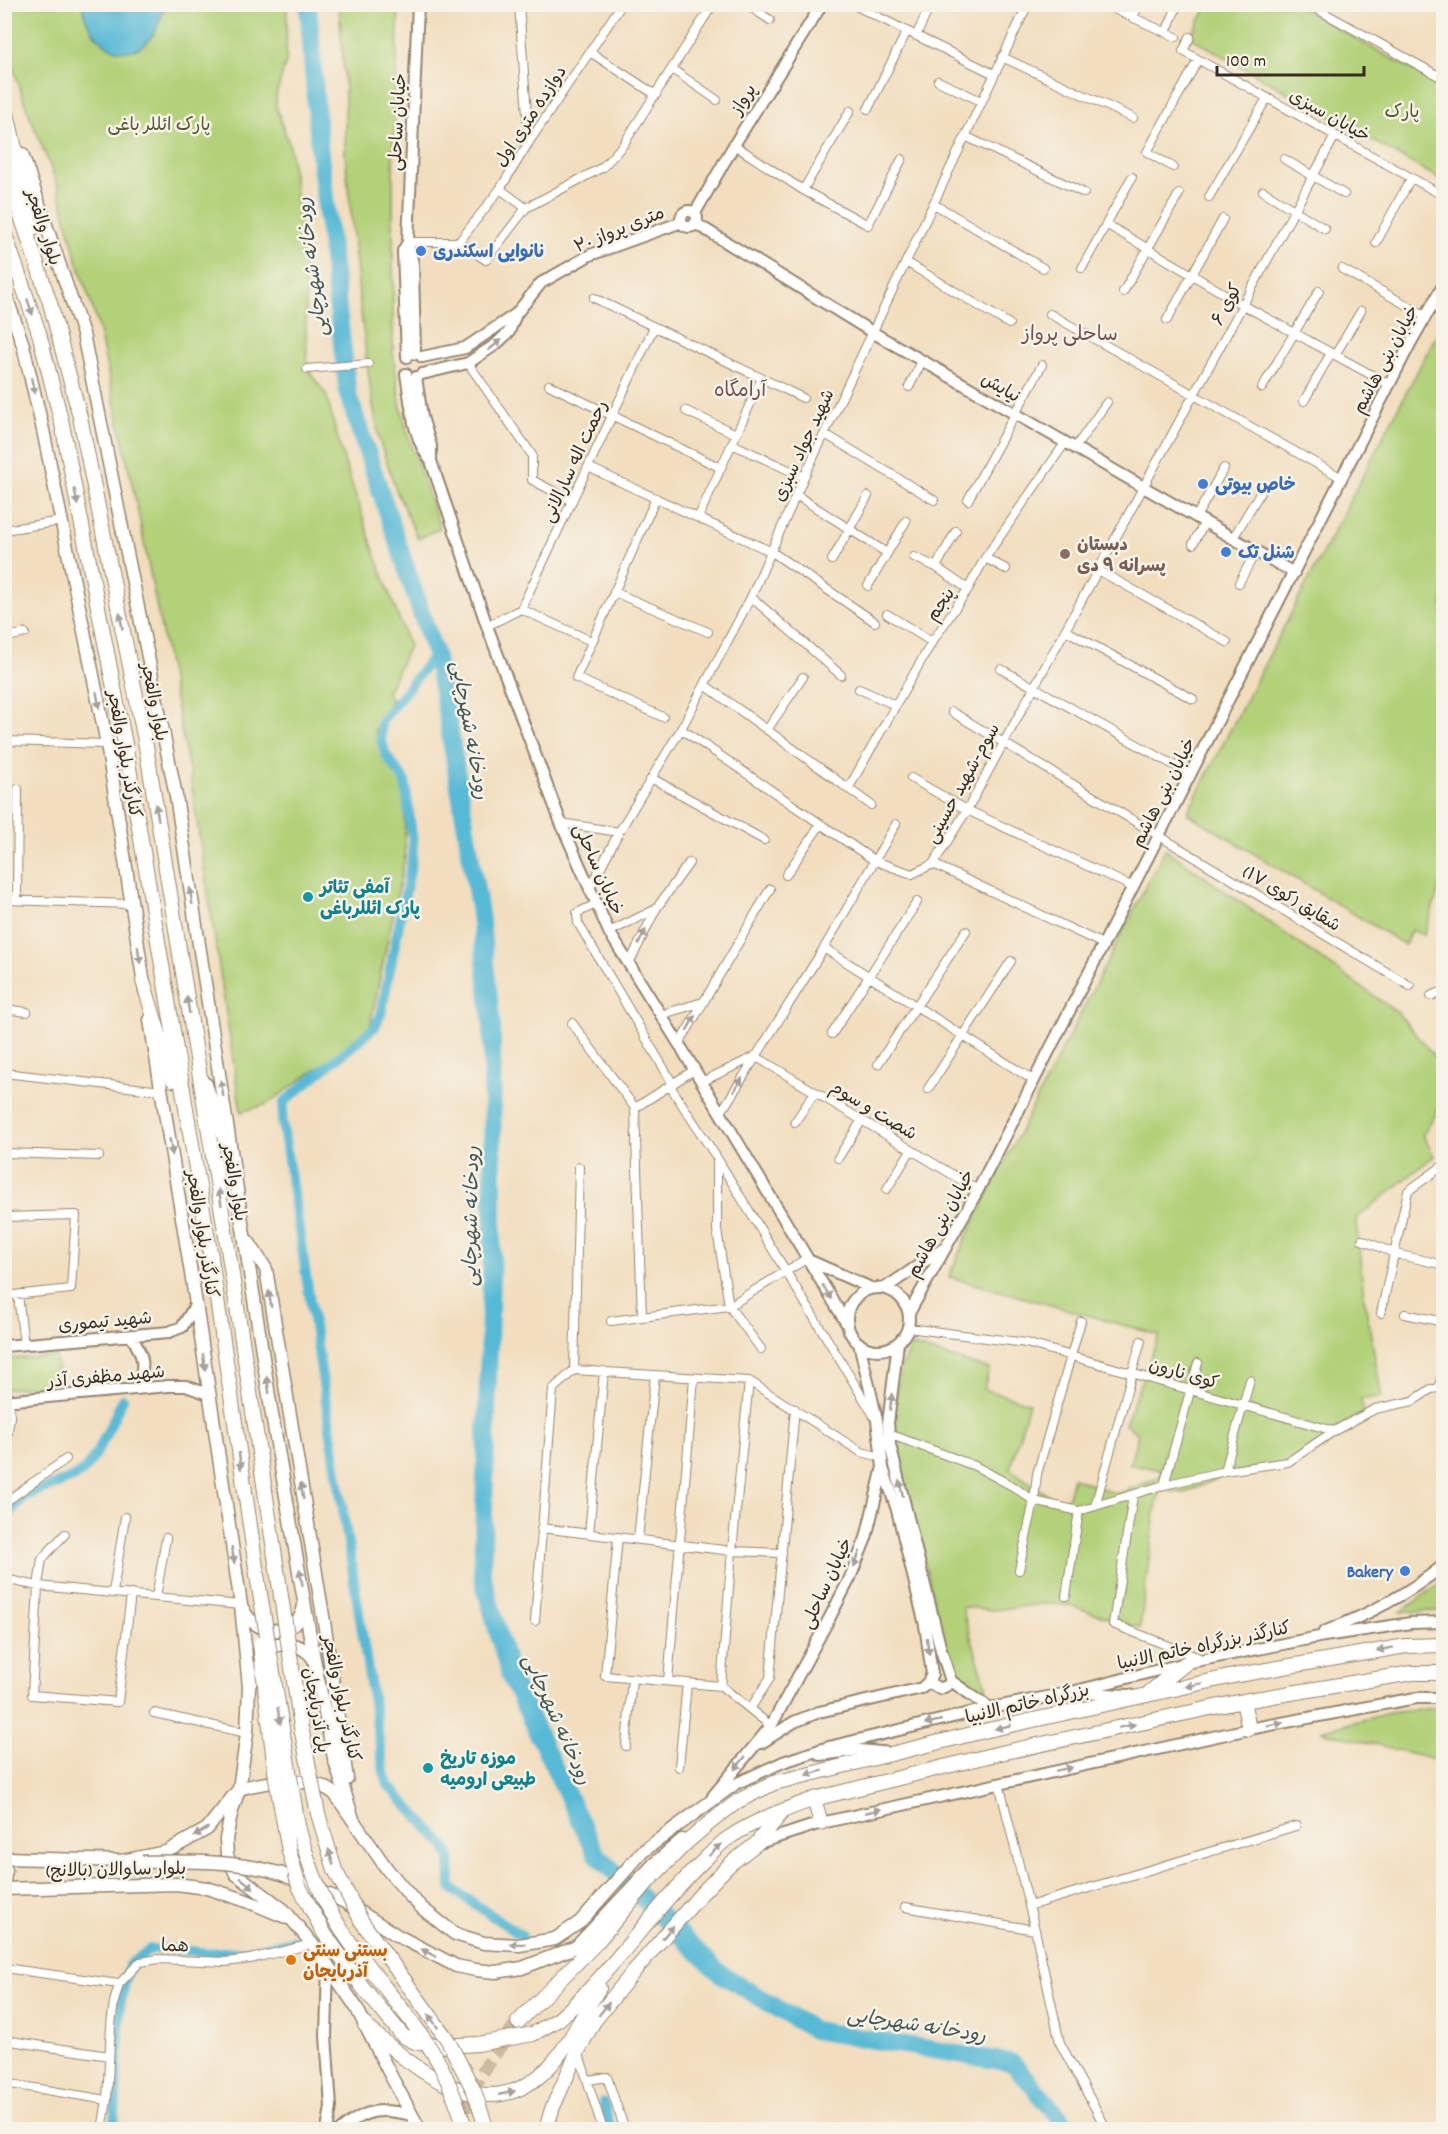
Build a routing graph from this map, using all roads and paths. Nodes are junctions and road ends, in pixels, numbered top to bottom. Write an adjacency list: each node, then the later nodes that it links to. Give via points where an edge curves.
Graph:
1 (418, 4): 63 (street, خیابان ساحلی)
2 (622, 4): 21 (street, دوازده متری اول)
3 (713, 4): 24 (street)
4 (746, 4): 15 (street)
5 (822, 4): 39 (street, پرواز)
6 (852, 4): 16 (street)
7 (930, 4): 18 (street)
8 (1028, 4): 22 (street, شهید جواد سبزی)
9 (1103, 4): 14 (street)
10 (1138, 4): 14 (street)
11 (1178, 4): 17 (street)
12 (1308, 4): 26 (street)
13 (519, 5): 38 (street)
14 (1133, 18): 17 (street)
15 (770, 20)
16 (907, 31): 18 (street); 33 (street)
17 (1166, 32): 19 (street)
18 (916, 36): 25 (street)
19 (1176, 37)
20 (1190, 37): 23 (street, via 1183,51)
21 (590, 52): 28 (street); 38 (street, دوازده متری اول)
22 (1002, 57): 25 (street, شهید جواد سبزی); 35 (street)
23 (1198, 60): 29 (street, خیابان سبزی); 43 (street, via 1147,152)
24 (672, 69): 28 (street); 30 (street)
25 (994, 74): 31 (street, شهید جواد سبزی)
26 (1443, 79)
27 (938, 81): 31 (street)
28 (656, 95): 56 (street, via 623,145 603,166)
29 (1267, 98): 36 (street, خیابان سبزی); 54 (street)
30 (717, 100)
31 (981, 101): 37 (street, شهید جواد سبزی)
32 (6, 108): 77 (highway); 244 (main road, کنارگذر بلوار والفجر, one-way to 32, via 176,796 83,334)
33 (868, 109)
34 (850, 111): 48 (street)
35 (1134, 118)
36 (1335, 135): 44 (street, کوی ۶); 46 (street, خیابان سبزی)
37 (965, 136): 50 (street); 55 (street, شهید جواد سبزی)
38 (529, 142): 47 (street, دوازده متری اول)
39 (734, 145): 48 (street); 58 (street, پرواز)
40 (902, 159): 48 (street, via 868,225)
41 (1284, 159): 44 (street)
42 (4, 165): 77 (highway, بلوار والفجر)
43 (1173, 167)
44 (1313, 176): 52 (street); 57 (street, کوی ۶)
45 (1132, 177): 60 (street)
46 (1411, 178): 53 (street, خیابان سبزی); 65 (street)
47 (500, 189): 56 (street); 64 (street, دوازده متری اول)
48 (803, 190)
49 (1263, 191): 57 (street)
50 (1084, 193)
51 (1179, 194): 66 (street)
52 (1344, 194)
53 (1443, 196)
54 (1209, 197)
55 (934, 204): 67 (street, شهید جواد سبزی); 68 (street)
56 (526, 208): 64 (street, via 486,260)
57 (1294, 210): 61 (street); 78 (street, کوی ۶)
58 (695, 218): 80 (street, ۲۰ متری پرواز, via 690,211 685,212 682,222 590,255 541,283); 86 (street, نیایش)
59 (1223, 219): 71 (street)
60 (1106, 224): 66 (street); 69 (street)
61 (1325, 229)
62 (4, 232): 236 (highway, بلوار والفجر, one-way to 236, via 39,333 64,435 125,744)
63 (408, 242): 64 (street); 89 (street, خیابان ساحلی, via 413,264)
64 (459, 243)
65 (1376, 243)
66 (1148, 249): 71 (street); 75 (street)
67 (906, 262): 84 (street); 86 (street, شهید جواد سبزی)
68 (1043, 268)
69 (1082, 268)
70 (1342, 269): 82 (street)
71 (1192, 275): 78 (street); 83 (street)
72 (1443, 284): 82 (street, خیابان بنی هاشم)
73 (4, 290): 127 (main road, کنارگذر بلوار والفجر, one-way to 127, via 23,345)
74 (1319, 291): 87 (street)
75 (1123, 292)
76 (594, 298): 85 (street)
77 (50, 303): 221 (highway, بلوار والفجر, one-way to 77, via 146,746 80,417)
78 (1243, 304): 87 (street); 101 (street, کوی ۶)
79 (1360, 311): 88 (street)
80 (516, 314): 89 (street, ۲۰ متری پرواز, via 465,348); 91 (street, ۲۰ متری پرواز, one-way to 80, via 509,332)
81 (1050, 314): 101 (street)
82 (1426, 316): 98 (street, خیابان بنی هاشم)
83 (1167, 321)
84 (1009, 324)
85 (654, 327): 96 (street); 107 (street, رحمت اله سارالانی)
86 (872, 332): 90 (street, نیایش); 109 (street, شهید جواد سبزی)
87 (1294, 333): 88 (street); 100 (street)
88 (1333, 354): 98 (street); 103 (street)
89 (415, 356): 95 (street, via 425,364); 95 (street, via 403,363)
90 (922, 361): 99 (street); 106 (street, نیایش)
91 (468, 363): 95 (street, ۲۰ متری پرواز); 124 (street, via 532,455 532,480)
92 (368, 364): 94 (street)
93 (1042, 365): 106 (street)
94 (307, 369)
95 (415, 375): 152 (street, خیابان ساحلی, via 413,419)
96 (762, 378): 102 (street); 108 (street)
97 (549, 385): 107 (street)
98 (1390, 385): 116 (street, خیابان بنی هاشم)
99 (909, 387)
100 (1262, 388)
101 (1195, 394): 116 (street); 117 (street, کوی ۶)
102 (803, 398)
103 (1304, 400)
104 (1107, 402): 111 (street, پنجم)
105 (686, 411): 108 (street)
106 (1014, 413): 111 (street, نیایش); 123 (street)
107 (611, 416): 112 (street, رحمت اله سارالانی); 113 (street)
108 (736, 434): 110 (street)
109 (825, 434): 115 (street, شهید جواد سبزی); 122 (street)
110 (732, 444): 113 (street); 115 (street)
111 (1070, 445): 117 (street, نیایش); 138 (street, پنجم)
112 (588, 467): 121 (street); 124 (street, رحمت اله سارالانی)
113 (721, 468): 125 (street)
114 (1224, 468): 126 (street)
115 (804, 477): 119 (street, شهید جواد سبزی)
116 (1342, 478): 143 (street, خیابان بنی هاشم)
117 (1144, 488): 126 (street, نیایش); 142 (street, سوم-شهید حسینی)
118 (1263, 488): 132 (street)
119 (796, 495): 129 (street); 135 (street, شهید جواد سبزی)
120 (868, 496): 129 (street)
121 (656, 498): 125 (street); 147 (street)
122 (934, 500)
123 (968, 500)
124 (572, 501): 149 (street, رحمت اله سارالانی)
125 (698, 518): 135 (street)
126 (1201, 520): 132 (street, نیایش); 133 (street)
127 (62, 521): 130 (street); 174 (main road, کنارگذر بلوار والفجر, one-way to 174)
128 (906, 521): 136 (street)
129 (849, 529): 136 (street); 139 (street)
130 (4, 530)
131 (956, 531): 140 (street)
132 (1233, 538): 134 (street, نیایش)
133 (1193, 544)
134 (1256, 551): 143 (street, نیایش); 144 (street)
135 (772, 552): 148 (street, شهید جواد سبزی); 151 (street)
136 (887, 553): 145 (street)
137 (915, 557): 140 (street)
138 (985, 558): 141 (street); 146 (street, پنجم)
139 (832, 560)
140 (936, 567): 146 (street)
141 (1006, 569)
142 (1098, 570): 153 (street, سوم-شهید حسینی); 159 (street)
143 (1294, 573): 175 (street, خیابان بنی هاشم)
144 (1239, 583)
145 (868, 586)
146 (968, 589): 158 (street, پنجم)
147 (614, 592): 154 (street); 157 (street)
148 (751, 597): 161 (street); 163 (street, شهید جواد سبزی)
149 (521, 609): 152 (street); 157 (street)
150 (887, 614): 158 (street)
151 (875, 622)
152 (487, 626): 182 (street, خیابان ساحلی)
153 (1065, 630): 164 (street, سوم-شهید حسینی); 166 (street)
154 (708, 632)
155 (25, 633): 156 (street)
156 (4, 638)
157 (591, 641): 169 (street, via 576,678)
158 (932, 642): 167 (street, پنجم)
159 (1227, 642)
160 (1001, 669): 164 (street)
161 (841, 675)
162 (803, 677): 171 (street)
163 (705, 686): 170 (street, شهید جواد سبزی); 171 (street)
164 (1033, 687): 173 (street, سوم-شهید حسینی); 175 (street)
165 (860, 689): 167 (street)
166 (1193, 699)
167 (895, 705): 179 (street, پنجم)
168 (952, 712): 173 (street, شقایق (کوی ۱۷))
169 (663, 717)
170 (681, 729): 177 (street, شهید جواد سبزی); 184 (street, سوم-شهید حسینی)
171 (767, 730): 179 (street)
172 (4, 741): 174 (street)
173 (1002, 742): 181 (street, سوم-شهید حسینی); 186 (street, شقایق (کوی ۱۷))
174 (107, 744): 198 (main road, کنارگذر بلوار والفجر)
175 (1190, 774): 186 (street, خیابان بنی هاشم)
176 (911, 778): 181 (street)
177 (652, 779): 185 (street, شهید جواد سبزی); 187 (street)
178 (18, 789): 196 (street)
179 (848, 789): 180 (street)
180 (871, 805)
181 (967, 810): 190 (street, سوم-شهید حسینی); 192 (street)
182 (561, 824): 185 (street); 194 (street, خیابان ساحلی)
183 (896, 824): 188 (street)
184 (820, 825): 188 (street, سوم-شهید حسینی); 191 (street)
185 (619, 832): 194 (street, شهید جواد سبزی)
186 (1160, 835): 192 (street, خیابان بنی هاشم); 209 (street, شقایق (کوی ۱۷))
187 (764, 840)
188 (875, 861): 190 (street, سوم-شهید حسینی, via 912,874); 204 (street)
189 (689, 863): 200 (street)
190 (933, 864): 203 (street)
191 (786, 875)
192 (1133, 887): 203 (street, خیابان بنی هاشم)
193 (770, 889): 212 (street)
194 (589, 890): 199 (street, خیابان ساحلی)
195 (4, 900): 196 (street)
196 (17, 900): 198 (street)
197 (917, 902): 207 (street)
198 (132, 904): 208 (main road, کنارگذر بلوار والفجر, one-way to 208)
199 (596, 904): 202 (street, خیابان ساحلی); 228 (street, via 577,913 578,923)
200 (656, 909): 202 (street); 206 (street, one-way to 200)
201 (966, 931): 213 (street)
202 (609, 932): 206 (street, خیابان ساحلی)
203 (1103, 944): 226 (street, خیابان بنی هاشم)
204 (824, 948): 207 (street); 222 (street)
205 (1011, 961): 219 (street)
206 (629, 964): 216 (street, خیابان ساحلی)
207 (869, 977): 213 (street); 218 (street)
208 (143, 981): 230 (main road, کنارگذر بلوار والفجر); 236 (highway)
209 (1410, 986)
210 (1443, 991): 211 (street)
211 (1431, 996)
212 (703, 1002): 216 (street); 220 (street, one-way to 212)
213 (916, 1006): 219 (street); 223 (street)
214 (4, 1009): 215 (street)
215 (27, 1012)
216 (660, 1015): 220 (street, خیابان ساحلی)
217 (572, 1023): 232 (street)
218 (832, 1034)
219 (963, 1036): 226 (street); 229 (street)
220 (679, 1044): 224 (street, خیابان ساحلی)
221 (195, 1052): 244 (main road); 252 (highway, بلوار والفجر, one-way to 221)
222 (755, 1056): 227 (street); 231 (street, شصت و سوم); 233 (street, one-way to 222)
223 (878, 1064)
224 (694, 1070): 227 (street, خیابان ساحلی); 228 (street)
225 (4, 1073): 230 (street)
226 (1033, 1080): 246 (street, خیابان بنی هاشم)
227 (701, 1082): 233 (street, خیابان ساحلی)
228 (671, 1085): 232 (street); 240 (street)
229 (928, 1089)
230 (162, 1091): 261 (main road, کنارگذر بلوار والفجر, one-way to 261)
231 (815, 1092): 234 (street, شصت و سوم); 235 (street)
232 (635, 1108): 266 (street)
233 (720, 1114): 254 (street, خیابان ساحلی)
234 (862, 1120): 237 (street, شصت و سوم); 241 (street)
235 (795, 1122)
236 (188, 1127): 253 (highway, بلوار والفجر)
237 (911, 1149): 245 (street); 246 (street, شصت و سوم)
238 (4, 1153): 239 (street)
239 (99, 1156)
240 (717, 1158): 256 (street); 262 (street, via 717,1230)
241 (838, 1158)
242 (1443, 1164): 251 (street, via 1408,1191)
243 (579, 1167): 282 (street)
244 (236, 1177): 248 (main road, کنارگذر بلوار والفجر)
245 (887, 1189)
246 (978, 1190): 250 (street, خیابان بنی هاشم)
247 (4, 1217): 259 (street, via 76,1215 71,1289)
248 (245, 1236): 330 (main road, کنارگذر بلوار والفجر, one-way to 248); 368 (main road, one-way to 248, via 266,1269)
249 (1362, 1240): 251 (street)
250 (949, 1245): 258 (street); 263 (street, خیابان بنی هاشم)
251 (1396, 1254): 255 (street); 264 (street)
252 (229, 1255): 404 (highway, پل آذربایجان, one-way to 252, bridge, via 474,2091 447,2039 362,1922 335,1870 318,1814)
253 (211, 1258): 324 (highway, پل آذربایجان, one-way to 324, bridge)
254 (806, 1259): 256 (street); 257 (street); 270 (street, خیابان ساحلی, one-way to 270)
255 (1443, 1265)
256 (787, 1271): 262 (street); 296 (street)
257 (871, 1288): 258 (street); 270 (street, via 852,1302)
258 (885, 1288): 263 (street, via 901,1297)
259 (18, 1295): 260 (street); 276 (street)
260 (4, 1296)
261 (196, 1304): 272 (street, شهید تیموری, via 182,1327); 292 (main road, کنارگذر بلوار والفجر, one-way to 292)
262 (729, 1306): 266 (street); 278 (street)
263 (909, 1313): 271 (street)
264 (1381, 1313)
265 (1405, 1314): 269 (street)
266 (642, 1317): 267 (street)
267 (611, 1321)
268 (1082, 1321): 279 (street)
269 (1443, 1322)
270 (848, 1326): 274 (street)
271 (908, 1328): 275 (street); 279 (street, کوی نارون, via 1026,1343)
272 (131, 1336): 276 (street, شهید تیموری); 290 (street, via 142,1352 143,1372)
273 (1141, 1341): 284 (street)
274 (859, 1343): 275 (street, via 874,1350); 296 (street, خیابان ساحلی)
275 (898, 1343): 298 (street, one-way to 275)
276 (24, 1345): 277 (street, شهید تیموری)
277 (4, 1347)
278 (761, 1349)
279 (1071, 1356): 284 (street, کوی نارون); 305 (street, via 1037,1474)
280 (1198, 1364): 291 (street)
281 (1443, 1368): 289 (street)
282 (574, 1370): 283 (street); 312 (street, via 553,1389)
283 (604, 1371): 285 (street); 314 (street)
284 (1132, 1374): 291 (street, کوی نارون); 307 (street)
285 (656, 1375): 286 (street); 317 (street)
286 (694, 1378): 288 (street); 318 (street)
287 (1250, 1380): 294 (street)
288 (749, 1381): 295 (street); 319 (street)
289 (1441, 1388): 297 (street, via 1431,1389 1413,1401 1376,1409)
290 (137, 1389): 292 (street, شهید مظفری آذر, via 186,1386); 293 (street, شهید مظفری آذر)
291 (1191, 1391): 294 (street, کوی نارون); 303 (street)
292 (208, 1394): 331 (main road, کنارگذر بلوار والفجر, one-way to 331)
293 (7, 1401): 299 (street, via 10,1417)
294 (1243, 1406): 297 (street, کوی نارون); 302 (street)
295 (795, 1409): 301 (street); 320 (street)
296 (877, 1420): 301 (street, خیابان ساحلی)
297 (1334, 1431): 302 (street, via 1288,1462)
298 (889, 1434): 305 (street, via 975,1466); 342 (street, one-way to 298)
299 (4, 1458)
300 (66, 1459): 306 (street)
301 (882, 1462): 308 (street); 310 (street, خیابان ساحلی)
302 (1225, 1471): 303 (street)
303 (1164, 1485): 304 (street)
304 (1133, 1496): 307 (street); 337 (street, via 1113,1624)
305 (1034, 1501): 309 (street); 322 (street)
306 (4, 1503)
307 (1095, 1506): 309 (street)
308 (897, 1510): 310 (street, via 879,1509); 343 (street, one-way to 343, via 925,1625 932,1674)
309 (1078, 1511): 328 (street)
310 (871, 1515): 354 (street, خیابان ساحلی, one-way to 354, via 850,1578)
311 (125, 1517): 326 (street)
312 (541, 1528): 314 (street); 332 (street)
313 (65, 1534): 325 (street, via 42,1559)
314 (589, 1534): 315 (street)
315 (618, 1537): 317 (street); 340 (street, via 605,1676)
316 (166, 1538): 329 (street)
317 (638, 1539): 318 (street)
318 (680, 1544): 319 (street); 341 (street)
319 (732, 1551): 320 (street); 345 (street)
320 (782, 1553): 352 (street, via 770,1678)
321 (1443, 1565): 334 (street, via 1365,1616)
322 (1019, 1570)
323 (4, 1579): 325 (street)
324 (258, 1581): 386 (highway, bridge, via 263,1676 276,1779 299,1886 338,1954 403,2036 417,2043 442,2046 533,2034 575,2006); 403 (highway, پل آذربایجان, one-way to 403, bridge, via 306,1858 344,1934 437,2060)
325 (38, 1586): 326 (street); 327 (street, via 32,1695 118,1702)
326 (113, 1593): 327 (street)
327 (131, 1594): 329 (street)
328 (1066, 1596)
329 (156, 1598): 331 (street)
330 (305, 1600): 331 (main road, via 297,1623 275,1631 252,1623); 336 (main road, کنارگذر بلوار والفجر)
331 (241, 1605): 346 (main road, کنارگذر بلوار والفجر)
332 (535, 1621)
333 (1443, 1622): 334 (street, کنارگذر بزرگراه خاتم الانبیا, via 1411,1623)
334 (1296, 1642): 337 (street, کنارگذر بزرگراه خاتم الانبیا)
335 (1443, 1645): 348 (highway, بزرگراه خاتم الانبیا, one-way to 348, via 1394,1648)
336 (314, 1659): 346 (main road, via 302,1647 276,1646 266,1653); 368 (main road, کنارگذر بلوار والفجر, via 334,1758)
337 (1202, 1659): 338 (street, کنارگذر بزرگراه خاتم الانبیا)
338 (1186, 1663): 347 (street, کنارگذر بزرگراه خاتم الانبیا); 348 (highway)
339 (1443, 1673): 350 (highway, via 1412,1673)
340 (632, 1678): 341 (street); 357 (street)
341 (668, 1681): 344 (street)
342 (951, 1681): 343 (street, via 940,1689); 351 (street)
343 (928, 1682): 358 (street, via 922,1688 819,1712 794,1722)
344 (687, 1683): 345 (street); 361 (street)
345 (721, 1686): 352 (street)
346 (249, 1687): 356 (main road, کنارگذر بلوار والفجر)
347 (1068, 1693): 348 (street); 351 (street, کنارگذر بزرگراه خاتم الانبیا)
348 (1145, 1695): 359 (highway, بزرگراه خاتم الانبیا, one-way to 359)
349 (1443, 1698): 355 (street, one-way to 349, via 1416,1698)
350 (1243, 1701): 355 (highway); 365 (highway, one-way to 350, via 996,1754)
351 (990, 1708): 360 (street, کنارگذر بزرگراه خاتم الانبیا, one-way to 360)
352 (750, 1709): 354 (street)
353 (154, 1713): 356 (street)
354 (771, 1726): 358 (street, خیابان ساحلی)
355 (1249, 1729): 362 (street, one-way to 355)
356 (247, 1733): 364 (main road, کنارگذر بلوار والفجر)
357 (626, 1746)
358 (753, 1748): 366 (street, خیابان ساحلی, one-way to 366)
359 (891, 1753): 360 (street, via 860,1750); 371 (highway, بزرگراه خاتم الانبیا, one-way to 371, via 774,1784 738,1802)
360 (783, 1762): 363 (street, کنارگذر بزرگراه خاتم الانبیا)
361 (680, 1767)
362 (999, 1783): 369 (street, one-way to 362); 379 (street)
363 (733, 1785): 366 (main road)
364 (239, 1789): 368 (main road, via 278,1782 313,1783 335,1794); 374 (main road, one-way to 374, via 207,1829 166,1852); 381 (main road, کنارگذر بلوار والفجر, one-way to 381, via 226,1839 227,1856 236,1874)
365 (814, 1799): 367 (highway); 369 (highway)
366 (705, 1806): 382 (main road, via 642,1852)
367 (784, 1809): 372 (highway); 386 (highway, one-way to 367, via 673,1891 726,1840)
368 (353, 1819): 382 (main road, one-way to 368, via 555,1939 519,1945 484,1943 455,1934 410,1896)
369 (821, 1823): 372 (street)
370 (1296, 1826): 379 (street)
371 (702, 1828): 376 (highway, بزرگراه خاتم الانبیا); 376 (main road, via 679,1841)
372 (756, 1844): 393 (highway, one-way to 372, via 594,2021 634,1970 730,1864)
373 (4, 1858): 374 (main road, بلوار ساوالان (بالانج))
374 (122, 1861): 384 (main road, بلوار ساوالان (بالانج), one-way to 374, bridge, via 522,1968 476,1970 428,1953 343,1901 282,1874 203,1861)
375 (4, 1866): 377 (main road)
376 (656, 1866): 382 (main road, via 651,1853 596,1913); 384 (highway, بزرگراه خاتم الانبیا)
377 (4, 1880)
378 (4, 1889): 381 (main road, بلوار ساوالان (بالانج), via 176,1884 207,1888)
379 (1029, 1906): 383 (street)
380 (905, 1907): 383 (street)
381 (293, 1920): 385 (main road, کنارگذر بلوار والفجر)
382 (576, 1924)
383 (1035, 1930): 408 (street, via 1060,2043)
384 (588, 1940): 390 (highway, بزرگراه خاتم الانبیا)
385 (312, 1944): 387 (main road, کنارگذر بلوار والفجر); 389 (street, هما, via 225,1962 149,1959 140,1962)
386 (620, 1957): 391 (highway, one-way to 386, via 434,2078 477,2095 499,2096 528,2086 559,2054)
387 (328, 1966): 391 (main road, کنارگذر بلوار والفجر); 400 (street, via 326,2036 331,2108)
388 (4, 1968): 389 (street)
389 (119, 1984): 394 (street)
390 (518, 2022)
391 (365, 2025): 398 (main road, کنارگذر بلوار والفجر)
392 (4, 2040): 394 (street)
393 (578, 2051): 395 (street); 405 (highway)
394 (109, 2056): 397 (street)
395 (589, 2080): 406 (street); 407 (street, via 607,2077)
396 (4, 2084): 397 (street)
397 (107, 2100): 399 (street)
398 (412, 2115): 401 (street, via 387,2109 374,2111 353,2119); 402 (main road, کنارگذر بلوار والفجر)
399 (102, 2130)
400 (327, 2130)
401 (341, 2130)
402 (420, 2130)
403 (466, 2130)
404 (487, 2130)
405 (546, 2130)
406 (603, 2130)
407 (625, 2130)
408 (1107, 2130)

